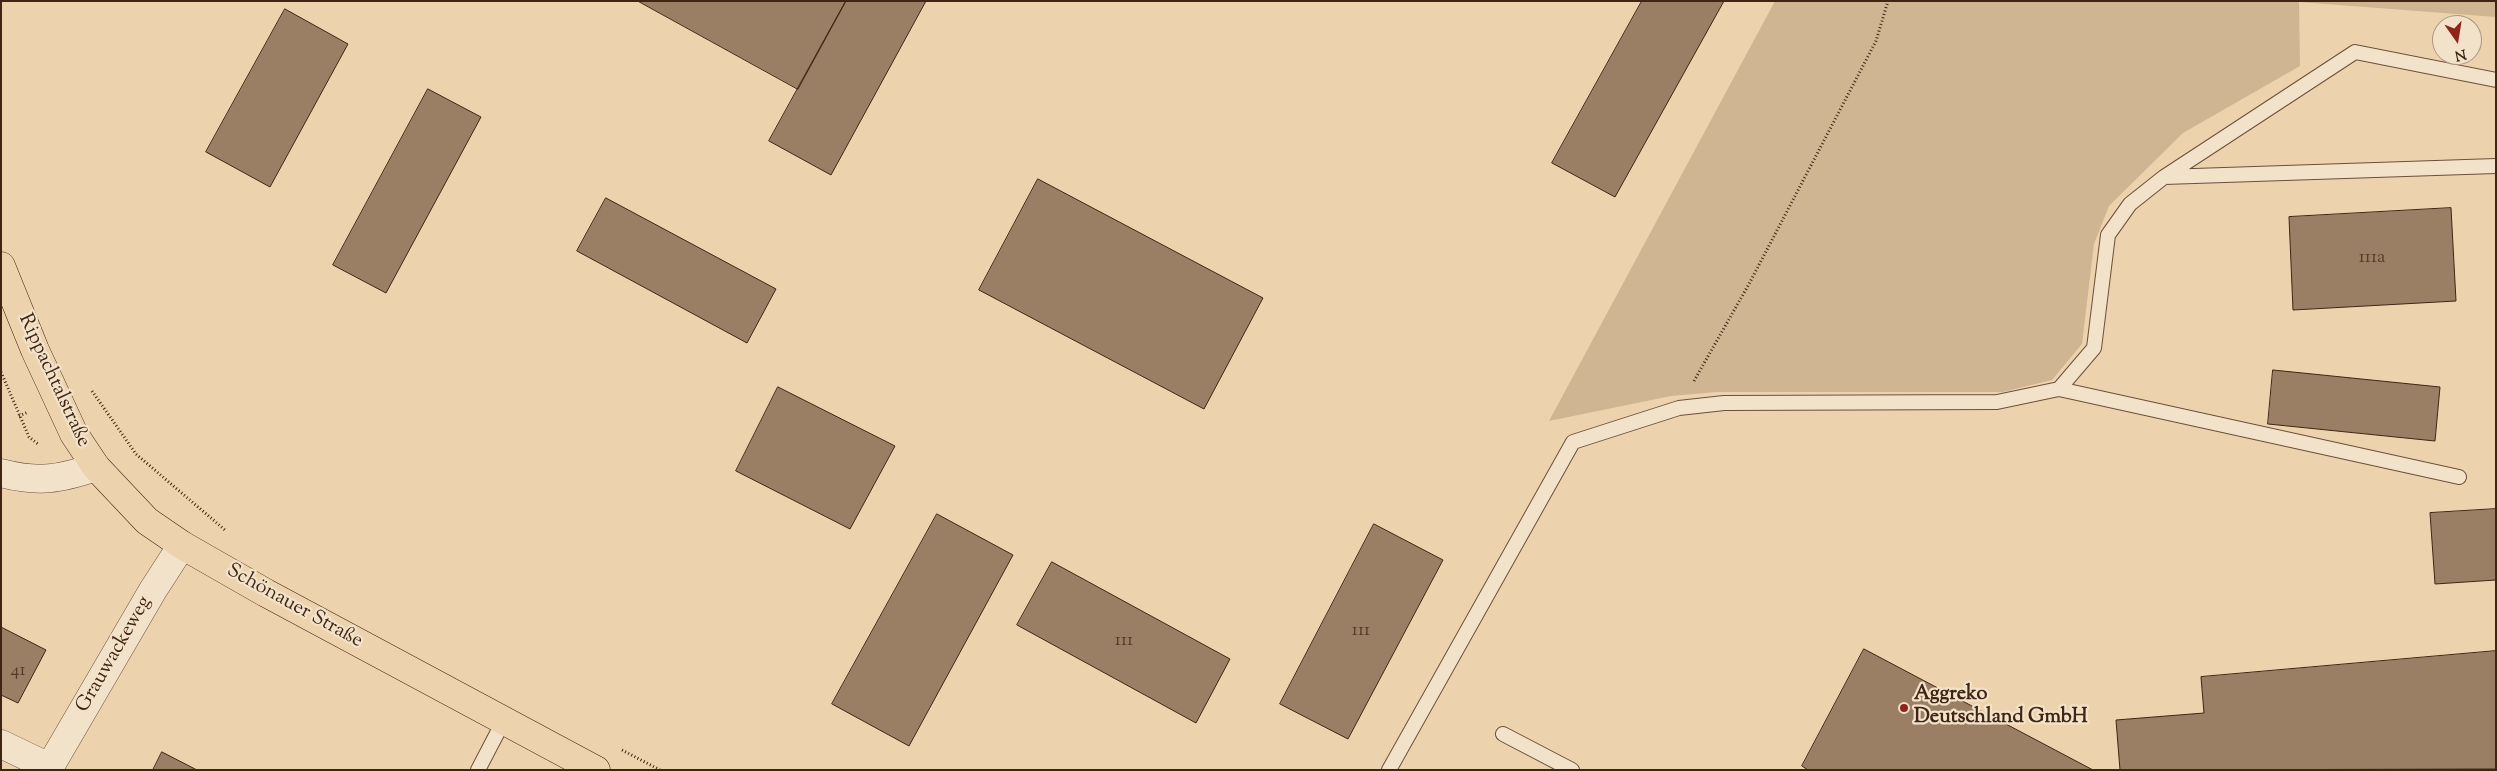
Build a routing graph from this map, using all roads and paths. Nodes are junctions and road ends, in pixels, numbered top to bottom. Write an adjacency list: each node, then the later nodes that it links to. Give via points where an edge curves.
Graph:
1 (1888, 1): 9 (path, via 1876,41 1749,284)
2 (2496, 80): 4 (lane, via 2355,52)
3 (2496, 166): 4 (lane)
4 (2164, 177): 7 (lane, via 2130,204 2108,235 2094,348)
5 (1, 266): 8 (main road, Rippachtalstraße)
6 (1, 372): 10 (path)
7 (2059, 389): 9 (lane, via 1997,402 1724,404); 14 (lane)
8 (58, 401): 10 (path); 11 (main road, Rippachtalstraße, via 74,434); 15 (path, via 90,387 136,454)
9 (1679, 408): 25 (lane, via 1573,442)
10 (19, 416): 13 (path, via 30,437 48,453)
11 (96, 466): 13 (street); 16 (main road, Schönauer Straße, via 147,521)
12 (1, 473): 13 (street, via 44,480)
13 (65, 477)
14 (2459, 478)
15 (228, 531)
16 (182, 545): 17 (main road, Schönauer Straße); 21 (street, Grauwackeweg)
17 (504, 720): 22 (lane); 23 (main road, Schönauer Straße)
18 (1503, 734): 26 (lane)
19 (1, 744): 21 (street, Grauwackeweg)
20 (616, 746): 24 (path)
21 (48, 768)
22 (478, 770)
23 (596, 770)
24 (660, 770)
25 (1389, 770)
26 (1572, 770)

